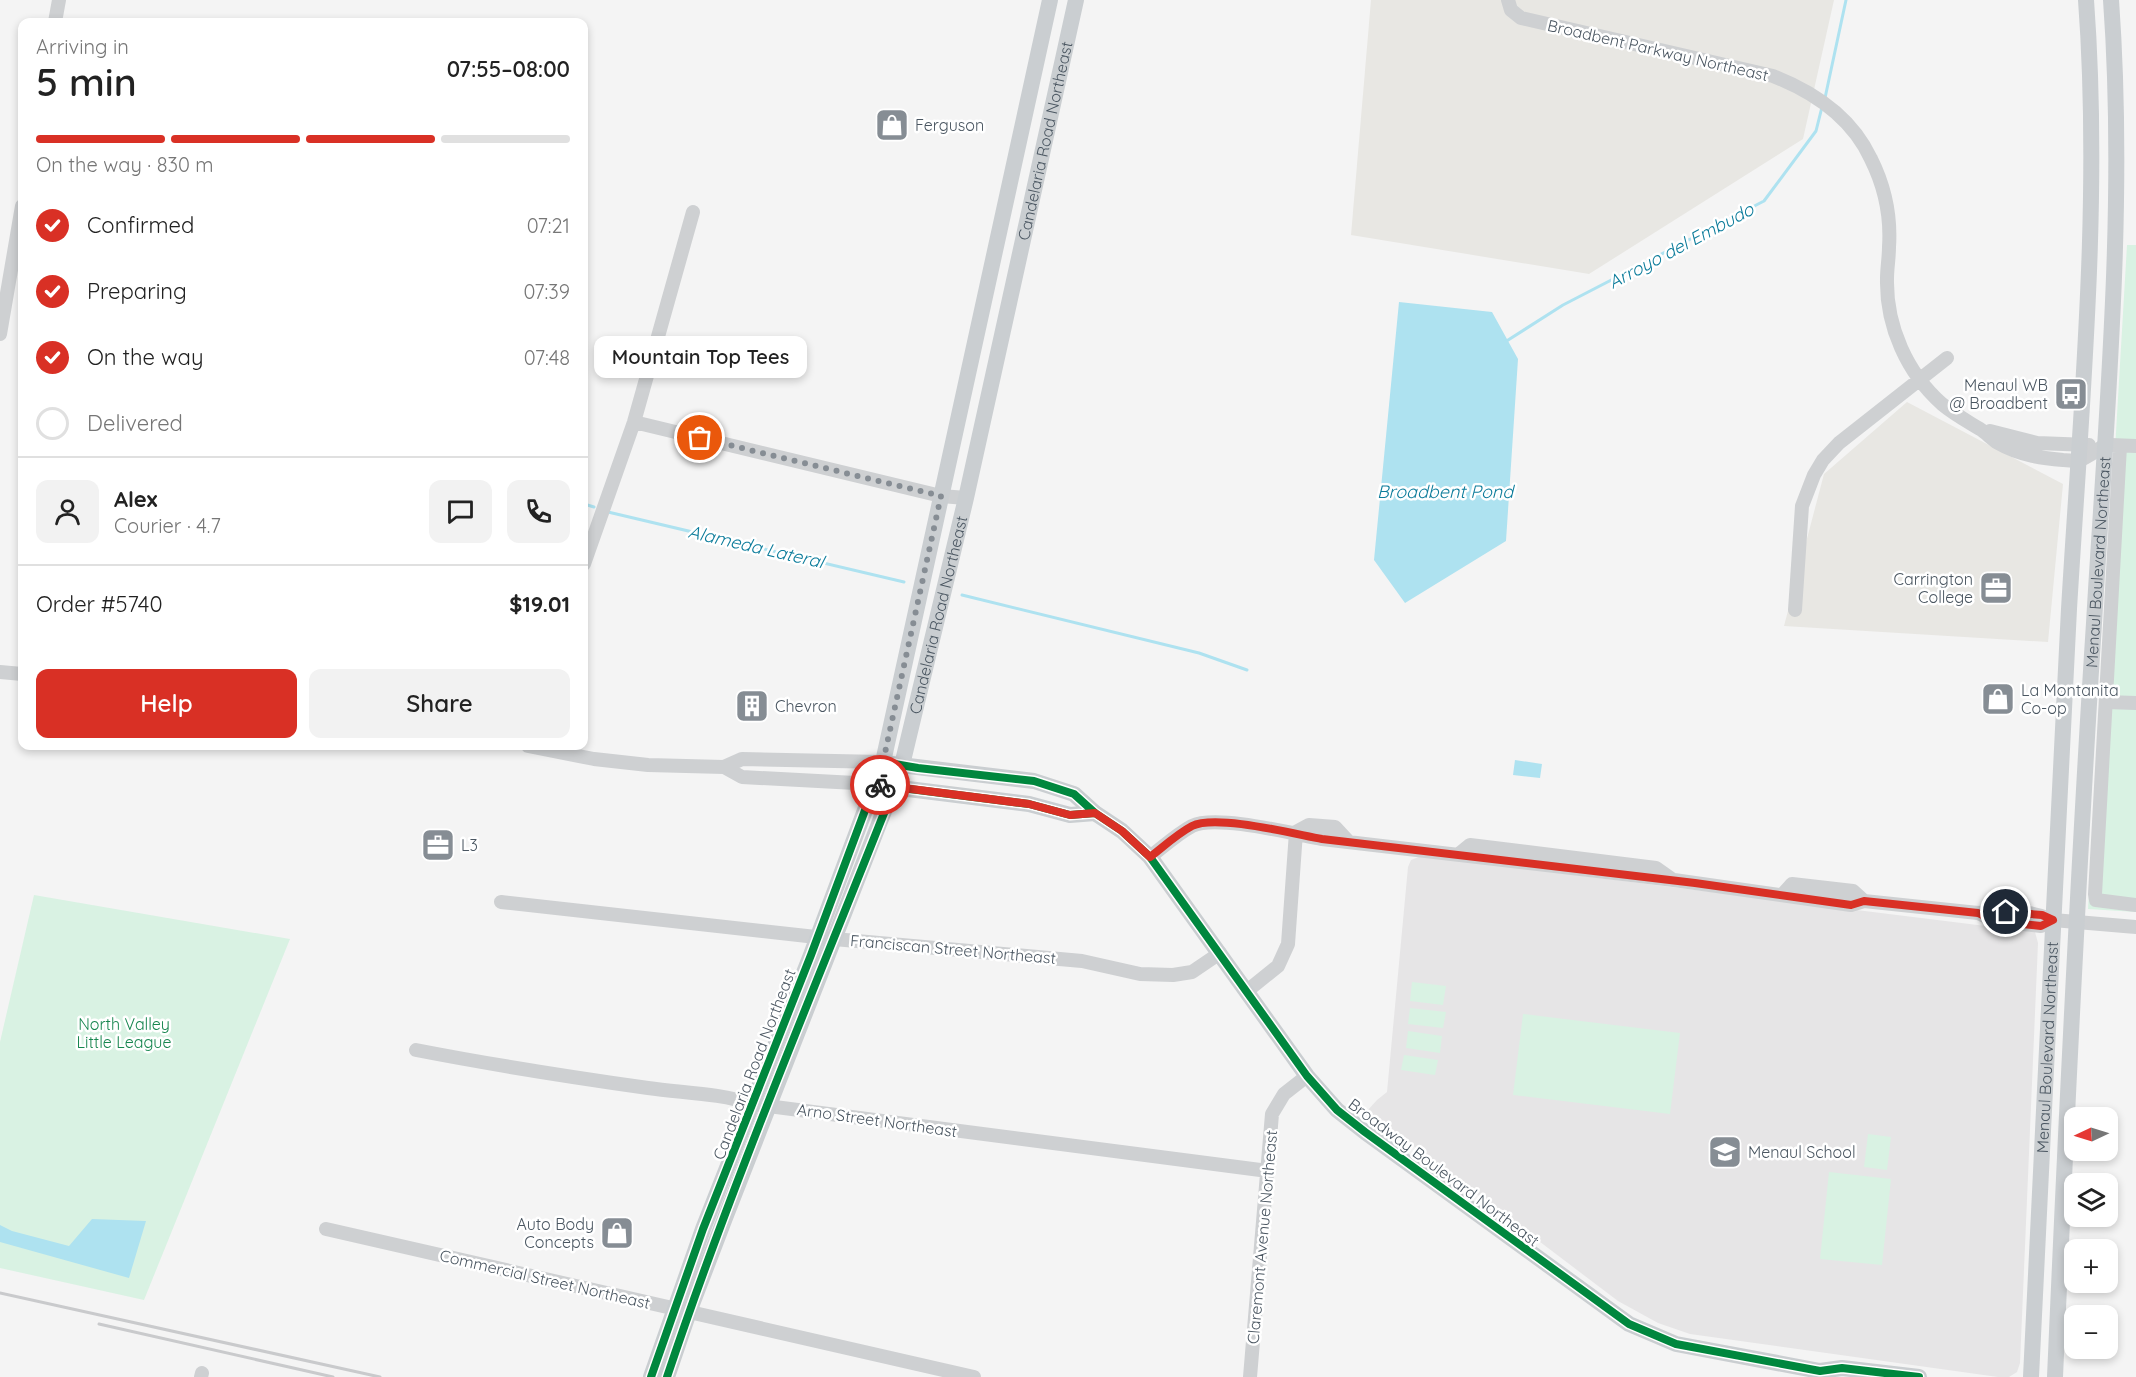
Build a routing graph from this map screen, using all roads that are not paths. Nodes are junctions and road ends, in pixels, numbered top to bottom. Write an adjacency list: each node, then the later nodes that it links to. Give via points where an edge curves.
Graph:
1 (59, 0): 7 (street)
2 (1050, 0): 17 (main road, Candelaria Road Northeast)
3 (1076, 0): 18 (main road, Candelaria Road Northeast)
4 (1508, 0): 12 (street, Broadbent Parkway Northeast, via 1511,10 1521,18 1773,76 1838,114 1863,145 1883,188 1890,229 1889,308 1896,337)
5 (2086, 0): 16 (main road, Menaul Boulevard Northeast, via 2090,63 2090,256)
6 (2110, 0): 14 (main road, Menaul Boulevard Northeast, via 2115,62)
7 (56, 18)
8 (693, 212): 13 (street)
9 (18, 229): 10 (street)
10 (0, 334)
11 (1947, 358): 12 (street)
12 (1920, 380): 16 (street, Broadbent Parkway Northeast, via 1943,405 1981,430); 20 (street, via 1854,430 1823,460 1814,475 1802,506)
13 (634, 422): 17 (street); 19 (street)
14 (2112, 445): 15 (street, Broadbent Parkway Northeast); 16 (street, Broadbent Parkway Northeast); 23 (street); 37 (main road, Menaul Boulevard Northeast)
15 (2136, 446)
16 (2078, 453): 36 (main road, Menaul Boulevard Northeast)
17 (941, 496): 18 (street); 26 (main road, Candelaria Road Northeast)
18 (966, 498): 27 (main road, Candelaria Road Northeast)
19 (588, 553)
20 (1796, 610)
21 (0, 672): 22 (street)
22 (18, 674)
23 (2106, 702): 24 (street); 35 (street, via 2095,894 2096,900 2103,902)
24 (2136, 703)
25 (548, 750): 28 (street, via 638,764)
26 (883, 762): 27 (main road, Broadway Boulevard Northeast); 28 (street, via 742,759); 29 (main road, Candelaria Road Northeast)
27 (902, 765): 30 (main road, Candelaria Road Northeast); 31 (main road, Broadway Boulevard Northeast, via 1034,781 1074,794)
28 (724, 767): 29 (street, via 742,777)
29 (874, 784): 30 (main road); 39 (main road, Candelaria Road Northeast)
30 (894, 788): 31 (main road, via 1029,804 1070,815); 39 (main road, Candelaria Road Northeast)
31 (1095, 813): 33 (main road, Broadway Boulevard Northeast)
32 (1296, 832): 33 (street, via 1207,822 1192,826); 36 (street, via 1309,825 1335,827 1348,841 1459,854 1470,844 1656,868 1674,880 1783,894 1792,884 1853,891 1864,901 1978,913 2042,915); 41 (street, via 1288,945 1278,966)
33 (1150, 857): 40 (main road, Broadway Boulevard Northeast)
34 (501, 902): 39 (street, Franciscan Street Northeast)
35 (2136, 905)
36 (2053, 920): 37 (street); 46 (main road, Menaul Boulevard Northeast)
37 (2076, 921): 38 (street); 47 (main road, Menaul Boulevard Northeast)
38 (2136, 927)
39 (826, 938): 40 (street, Franciscan Street Northeast, via 1082,960 1140,974 1192,972); 44 (main road, Candelaria Road Northeast)
40 (1220, 953): 41 (main road, Broadway Boulevard Northeast)
41 (1247, 991): 43 (main road, Broadway Boulevard Northeast)
42 (416, 1050): 44 (street, Arno Street Northeast, via 490,1065)
43 (1307, 1076): 45 (street, Claremont Avenue Northeast, via 1284,1094 1272,1114); 50 (main road, Broadway Boulevard Northeast, via 1337,1110 1365,1132 1629,1324 1676,1344)
44 (760, 1104): 45 (street, Arno Street Northeast); 49 (main road, Candelaria Road Northeast)
45 (1268, 1172): 55 (street, Claremont Avenue Northeast)
46 (2039, 1214): 47 (main road); 57 (main road, Menaul Boulevard Northeast)
47 (2062, 1215): 58 (main road, Menaul Boulevard Northeast)
48 (326, 1229): 49 (street, Commercial Street Northeast)
49 (682, 1310): 52 (main road, Candelaria Road Northeast); 53 (main road, Candelaria Road Northeast); 54 (street, Commercial Street Northeast)
50 (1801, 1372): 51 (main road, Broadway Boulevard Northeast)
51 (1825, 1374): 56 (main road, Broadway Boulevard Northeast, via 1842,1368)
52 (651, 1377)
53 (667, 1377)
54 (974, 1377)
55 (1250, 1377)
56 (1919, 1377)
57 (2031, 1377)
58 (2055, 1377)

